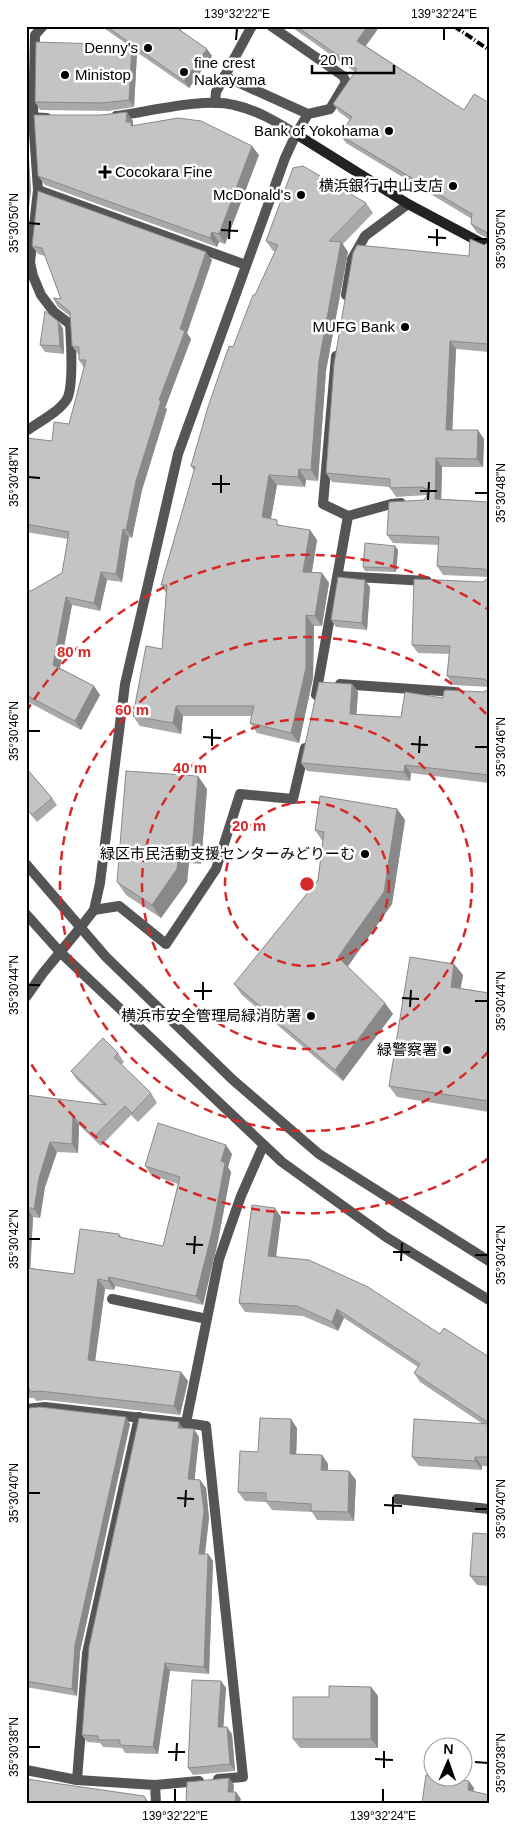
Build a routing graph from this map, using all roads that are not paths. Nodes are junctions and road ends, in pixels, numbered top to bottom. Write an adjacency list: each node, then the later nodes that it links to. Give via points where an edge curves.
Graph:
1 (42, 26): 7 (street, via 35,35)
2 (252, 26): 4 (street)
3 (271, 26): 6 (street, via 343,76 346,82 330,109)
4 (224, 76): 5 (street, via 216,92); 6 (street)
5 (215, 103): 9 (street); 10 (street, via 248,109)
6 (308, 114): 10 (street)
7 (30, 118): 8 (street); 11 (street)
8 (61, 118)
9 (108, 118)
10 (296, 134): 12 (main road); 14 (street)
11 (38, 190): 14 (street); 17 (street, via 30,262 32,276 54,312 70,324 71,360 68,398)
12 (408, 204): 13 (main road); 15 (street, via 365,236 352,259)
13 (489, 248)
14 (246, 264): 27 (street, via 186,428 162,518 125,684)
15 (344, 307)
16 (338, 345): 19 (street, via 323,504)
17 (26, 431)
18 (409, 503): 19 (street, via 391,504)
19 (348, 516): 20 (street)
20 (338, 576): 21 (street); 22 (street)
21 (442, 582)
22 (319, 683): 23 (street); 24 (street)
23 (469, 693)
24 (315, 702)
25 (306, 741): 27 (street, via 293,799 240,794 216,869 166,944 119,906)
26 (26, 864): 29 (street)
27 (94, 910): 29 (street)
28 (26, 914): 30 (street)
29 (80, 928): 30 (street); 33 (street, via 219,1068 319,1154)
30 (60, 952): 31 (street); 32 (street)
31 (26, 997)
32 (263, 1146): 35 (street, via 386,1237); 36 (street, via 219,1259)
33 (489, 1261)
34 (112, 1299): 36 (street)
35 (489, 1300)
36 (206, 1319): 39 (street)
37 (26, 1409): 38 (street, via 45,1407)
38 (139, 1417): 39 (street); 43 (street, via 87,1653)
39 (186, 1423): 44 (street, via 206,1426 243,1777)
40 (397, 1498): 41 (street)
41 (489, 1508)
42 (26, 1770): 43 (street)
43 (77, 1780): 44 (street)
44 (155, 1785): 45 (street)
45 (156, 1803)

